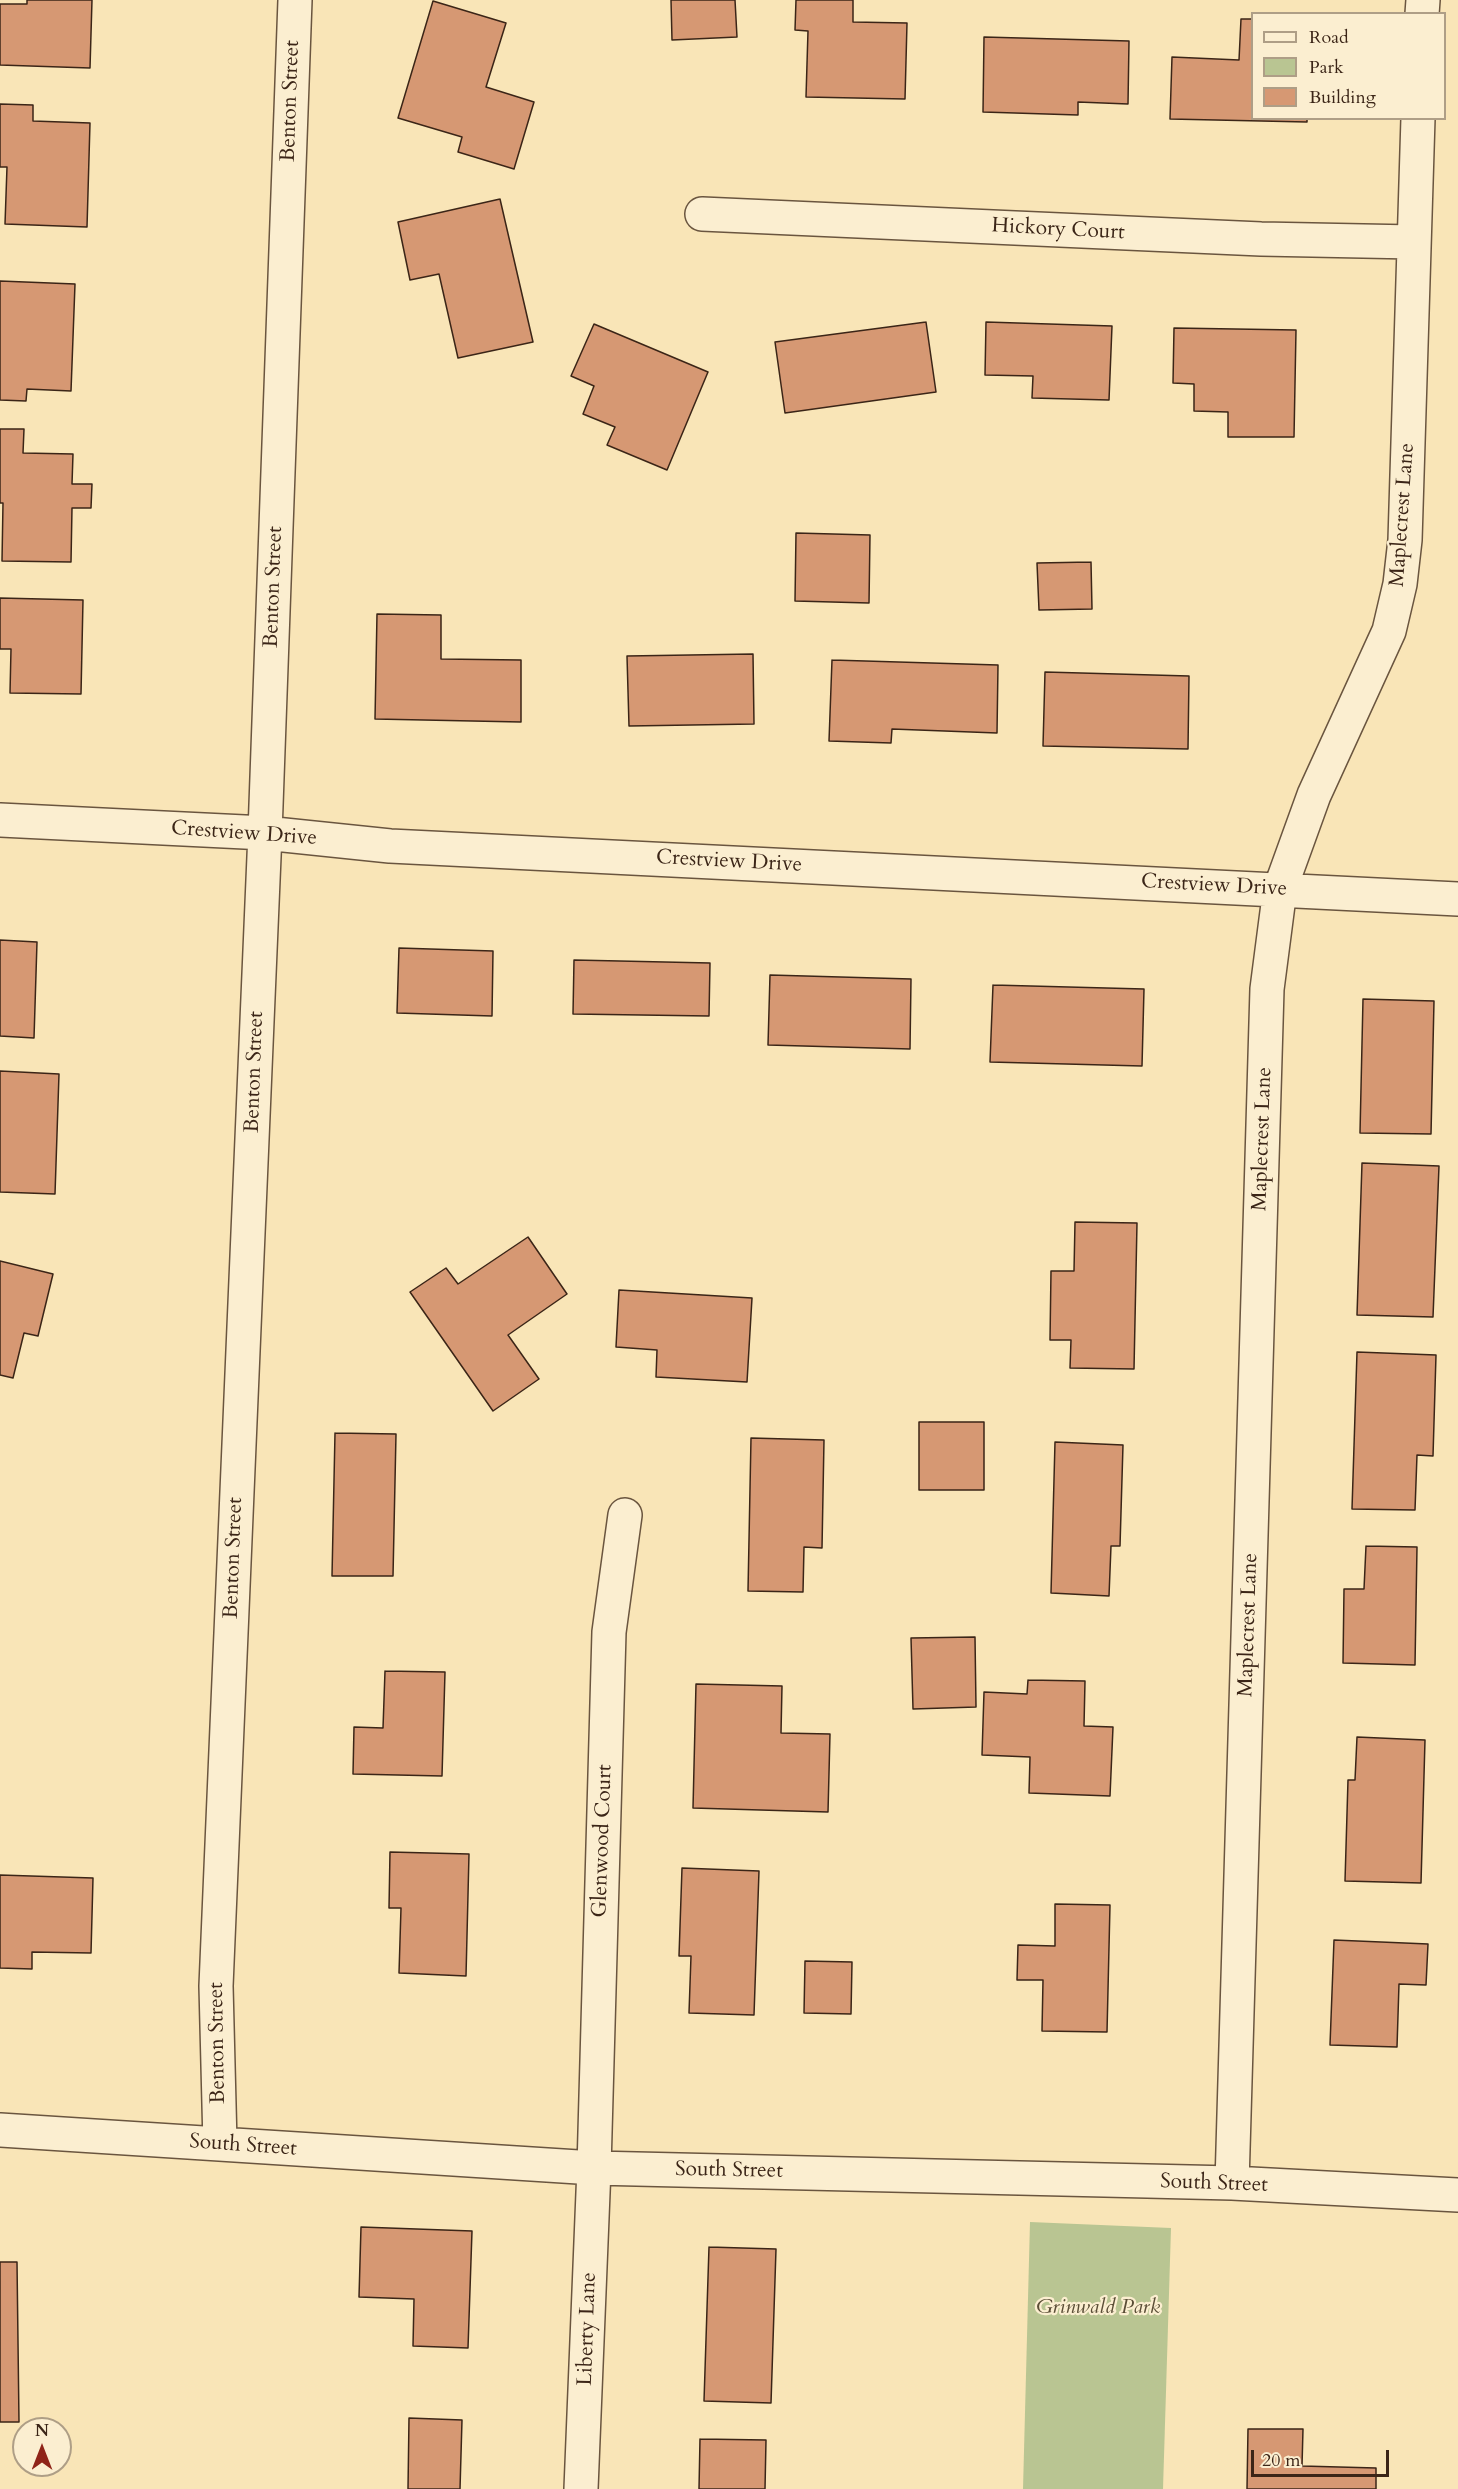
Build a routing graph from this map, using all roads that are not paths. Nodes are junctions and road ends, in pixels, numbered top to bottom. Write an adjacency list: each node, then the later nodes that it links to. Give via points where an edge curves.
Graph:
1 (295, 0): 6 (street, Benton Street)
2 (1418, 120): 4 (street, Maplecrest Lane)
3 (702, 214): 4 (street, Hickory Court, via 1261,239)
4 (1414, 242): 7 (street, Maplecrest Lane, via 1405,540 1400,584 1389,631 1314,795)
5 (0, 820): 6 (street, Crestview Drive)
6 (265, 833): 7 (street, Crestview Drive, via 390,846); 11 (street, Benton Street, via 216,1986)
7 (1280, 889): 8 (street, Crestview Drive); 13 (street, Maplecrest Lane, via 1267,1000)
8 (1458, 899)
9 (625, 1515): 12 (street, Glenwood Court, via 609,1632)
10 (0, 2130): 11 (street, South Street)
11 (220, 2144): 12 (street, South Street)
12 (594, 2168): 13 (street, South Street); 15 (street, Liberty Lane)
13 (1232, 2183): 14 (street, South Street)
14 (1458, 2195)
15 (581, 2489)

